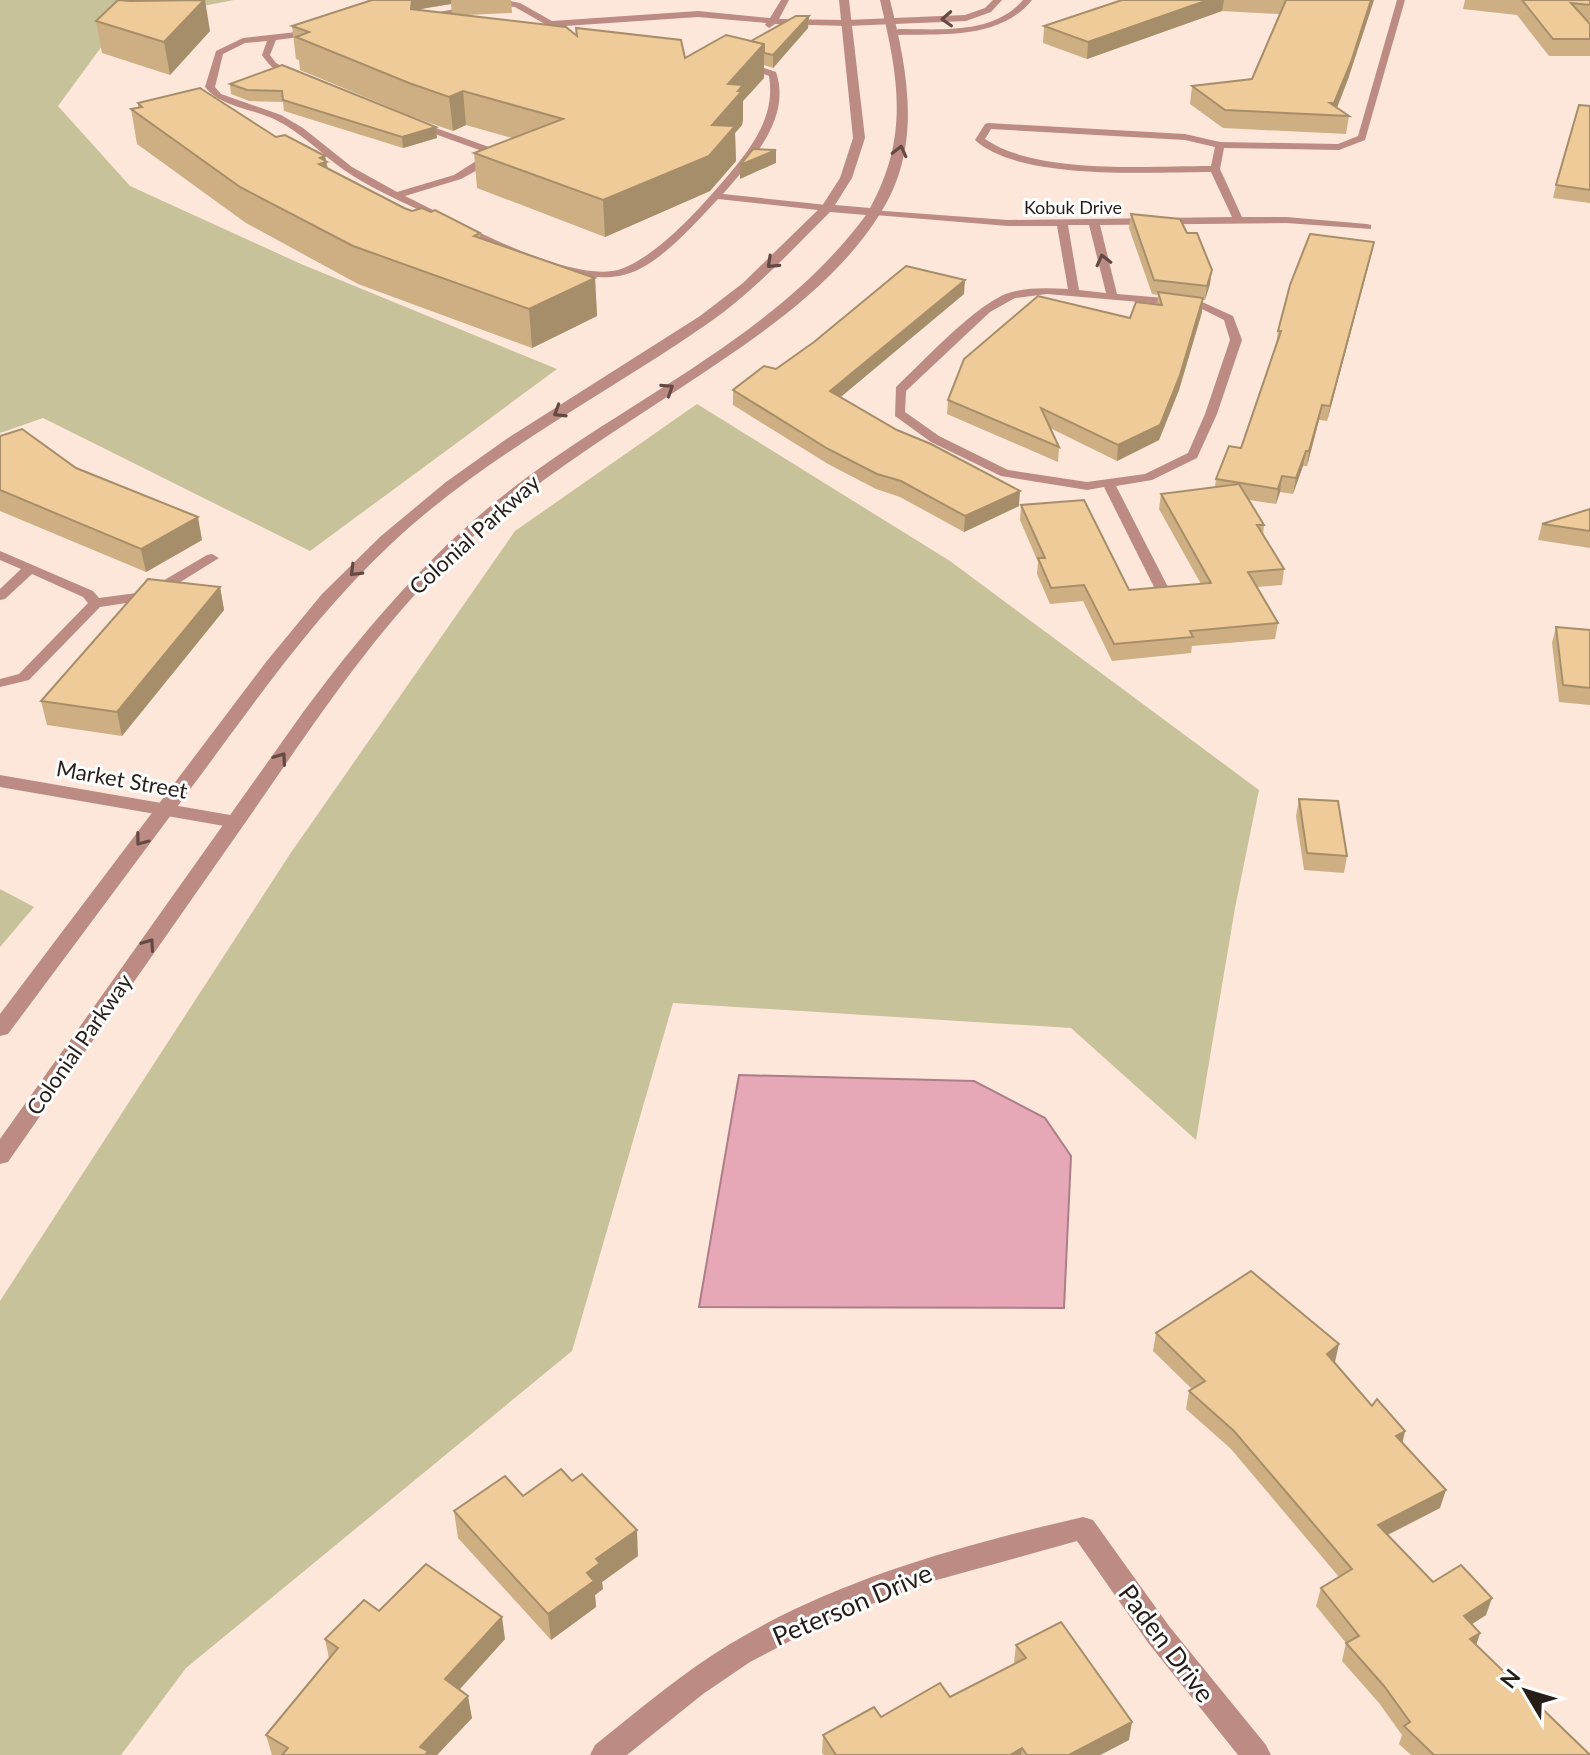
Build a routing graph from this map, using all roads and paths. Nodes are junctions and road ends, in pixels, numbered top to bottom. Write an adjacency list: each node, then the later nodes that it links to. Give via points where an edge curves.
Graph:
1 (785, 0): 11 (lane)
2 (844, 0): 16 (street, Colonial Parkway)
3 (885, 0): 14 (street, Colonial Parkway)
4 (1401, 0): 26 (lane, via 1362,138 1339,147)
5 (514, 2): 10 (lane); 12 (lane)
6 (997, 2): 7 (lane); 9 (lane)
7 (1026, 3): 13 (lane, via 1015,15)
8 (678, 14): 11 (lane); 12 (lane); 15 (lane)
9 (975, 15): 13 (lane); 14 (lane, one-way to 14)
10 (407, 19)
11 (774, 21): 15 (lane); 16 (lane)
12 (550, 24): 19 (lane)
13 (992, 24): 14 (lane, via 958,30)
14 (892, 27): 16 (lane); 31 (street, Colonial Parkway, one-way to 14, via 903,148 906,119)
15 (763, 30): 18 (lane)
16 (845, 31): 30 (street, Colonial Parkway, via 859,138 846,178)
17 (319, 33): 20 (lane)
18 (783, 33)
19 (567, 36)
20 (273, 38): 22 (lane, via 266,55 273,65); 23 (lane, via 243,41 219,53 210,87)
21 (738, 63): 29 (lane, via 773,74 777,84 772,118)
22 (304, 79)
23 (216, 93): 24 (lane); 28 (lane, via 278,117 349,169)
24 (202, 96)
25 (409, 122): 28 (lane, via 486,149 489,157 448,179)
26 (1220, 145): 27 (lane); 27 (lane, via 1185,137 988,126 980,140 998,154 1041,164)
27 (1215, 169): 32 (lane)
28 (396, 195): 29 (lane, via 576,274 597,277 638,265)
29 (716, 196): 30 (lane)
30 (827, 208): 31 (street); 47 (street, Colonial Parkway, one-way to 47, via 748,286 705,319 510,443 387,539 328,598)
31 (875, 212): 33 (lane, Kobuk Drive); 48 (street, Colonial Parkway, one-way to 31, via 390,611 445,553 563,457 763,325 811,286)
32 (1239, 221): 34 (lane, Kobuk Drive); 35 (lane, Kobuk Drive)
33 (1062, 223): 34 (lane, Kobuk Drive); 36 (lane)
34 (1094, 223): 37 (lane, one-way to 34)
35 (1367, 227)
36 (1074, 293): 37 (lane); 38 (lane, via 1012,295 986,310 900,390 899,413 935,439 1005,473 1087,486)
37 (1112, 296): 38 (lane, via 1200,304 1229,318 1236,340 1193,455 1148,477)
38 (1108, 483): 42 (lane)
39 (0, 555): 41 (lane)
40 (212, 558): 44 (lane, via 148,596)
41 (28, 570): 43 (lane); 44 (lane, via 88,594)
42 (1162, 589)
43 (0, 596)
44 (96, 603): 45 (lane, via 24,677)
45 (0, 683)
46 (0, 781): 47 (street, Market Street)
47 (163, 811): 48 (street, Market Street); 49 (street, Colonial Parkway, one-way to 49)
48 (236, 822): 50 (street, Colonial Parkway, one-way to 48)
49 (0, 1029)
50 (0, 1156)
51 (1083, 1528): 52 (street, Peterson Drive, via 997,1548 787,1626 696,1682); 53 (street, Paden Drive, via 1159,1635)
52 (605, 1755)
53 (1256, 1755)

